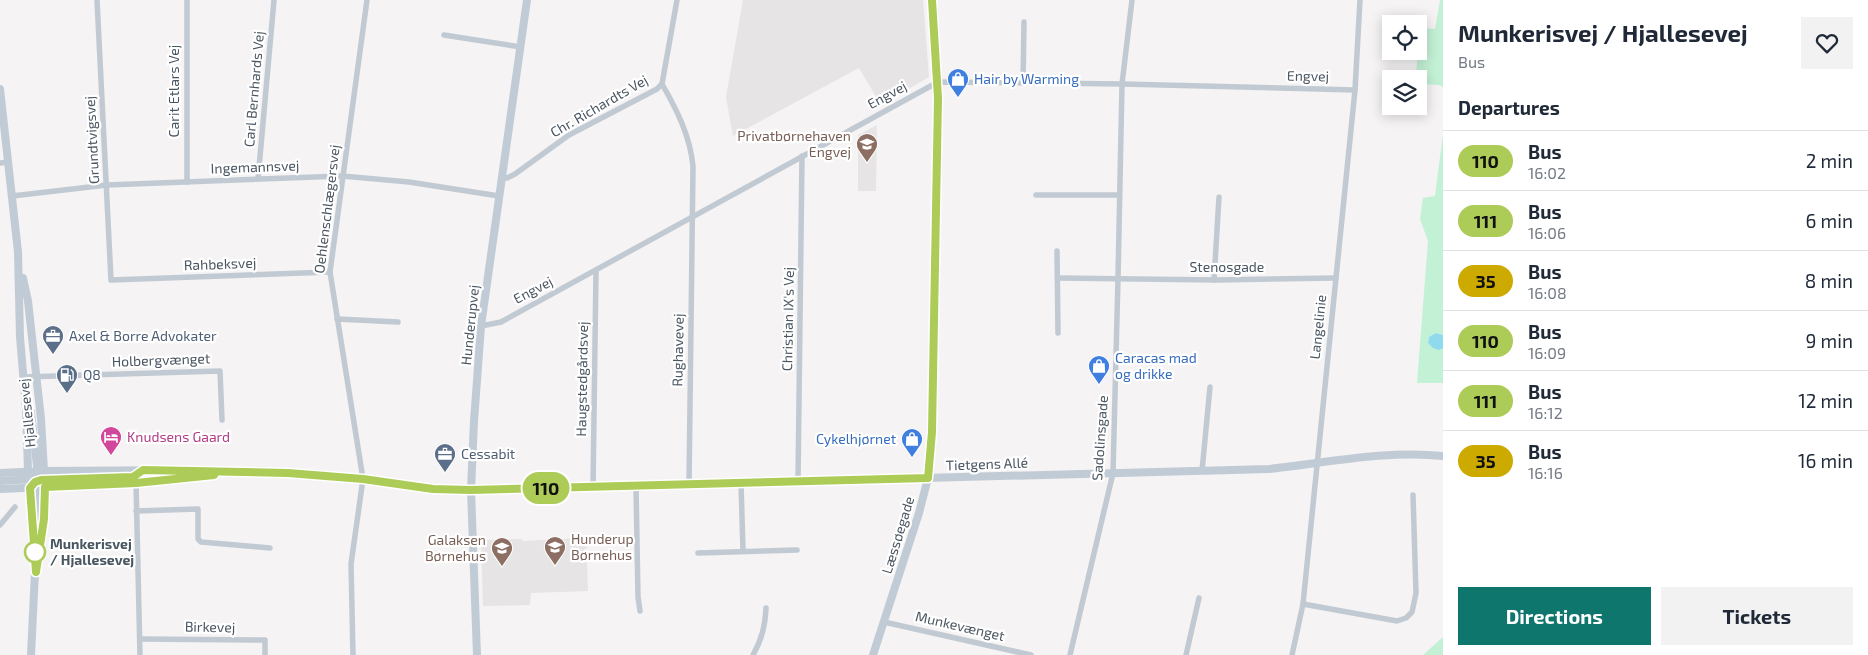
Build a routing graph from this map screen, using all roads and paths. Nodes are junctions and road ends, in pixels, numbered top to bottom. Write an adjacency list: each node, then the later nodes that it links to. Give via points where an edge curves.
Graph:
1 (97, 0): 25 (street, Grundtvigsvej)
2 (187, 0): 24 (street, Carit Etlars Vej)
3 (274, 0): 23 (street, Carl Bernhards Vej)
4 (367, 0): 21 (street, Oehlenschlægersvej)
5 (527, 0): 12 (main road, Hunderupvej)
6 (677, 0): 15 (street, Chr. Richardts Vej)
7 (932, 0): 13 (main road, Læssøegade)
8 (1132, 0): 16 (street, Sadolinsgade)
9 (1360, 0): 18 (street, Langelinie)
10 (1024, 22): 14 (street)
11 (444, 35): 12 (street)
12 (521, 47): 22 (main road, Hunderupvej)
13 (938, 82): 14 (street, Engvej); 19 (street, Engvej); 55 (main road, Læssøegade, via 932,432)
14 (1023, 83): 16 (street, Engvej)
15 (662, 84): 22 (street, Chr. Richardts Vej, via 569,135 521,171); 31 (street, Rughavevej, via 687,133 691,148)
16 (1122, 84): 18 (street, Engvej); 27 (street, Sadolinsgade)
17 (0, 88): 20 (main road, Hjallesevej)
18 (1355, 90): 38 (street, Langelinie)
19 (802, 156): 31 (street, Engvej); 59 (street, Christian IX's Vej)
20 (4, 163): 28 (main road, Hjallesevej)
21 (342, 176): 23 (street, Ingemannsvej); 29 (street, Ingemannsvej, via 409,182); 35 (street, Oehlenschlægersvej)
22 (502, 177): 29 (main road, Hunderupvej)
23 (258, 180): 24 (street, Ingemannsvej)
24 (187, 182): 25 (street, Ingemannsvej)
25 (107, 186): 28 (street, Ingemannsvej); 39 (street, Grundtvigsvej)
26 (1036, 195): 27 (street)
27 (1119, 195): 37 (street, Sadolinsgade)
28 (12, 196): 33 (main road, Hjallesevej)
29 (499, 196): 43 (main road, Hunderupvej)
30 (1218, 197): 40 (street)
31 (692, 216): 34 (street, Engvej); 62 (street, Rughavevej)
32 (1057, 251): 36 (street)
33 (18, 252): 45 (main road, Hjallesevej, via 28,301); 46 (main road, Hjallesevej)
34 (596, 271): 43 (street, Engvej, via 501,322); 64 (street, Haugstedgårdsvej)
35 (330, 272): 39 (street, Rahbeksvej); 41 (street, Oehlenschlægersvej)
36 (1058, 278): 37 (street); 44 (street)
37 (1118, 278): 40 (street, Stenosgade); 54 (street, Sadolinsgade)
38 (1336, 278): 40 (street, Stenosgade); 50 (street, Langelinie)
39 (111, 280)
40 (1214, 280)
41 (337, 318): 42 (street); 57 (street, Oehlenschlægersvej)
42 (398, 322)
43 (481, 326): 66 (main road, Hunderupvej)
44 (1058, 333)
45 (36, 376): 46 (street, Holbergvænget); 48 (street, Holbergvænget, via 220,371); 56 (main road, Hjallesevej)
46 (23, 381): 56 (main road, Hjallesevej)
47 (1210, 387): 51 (street)
48 (222, 420)
49 (1443, 456): 50 (main road, Tietgens Allé, via 1380,455)
50 (1316, 464): 51 (main road, Tietgens Allé); 77 (street, Langelinie)
51 (1202, 471): 54 (main road, Tietgens Allé)
52 (0, 473): 56 (main road)
53 (233, 473): 56 (main road, via 143,470 133,477); 57 (main road, Tietgens Allé, via 288,473); 60 (main road)
54 (1113, 473): 55 (main road, Tietgens Allé); 90 (street, Sadolinsgade)
55 (928, 478): 59 (main road, Tietgens Allé); 80 (main road, Læssøegade)
56 (37, 479): 58 (main road); 60 (main road); 65 (main road); 75 (main road, Hjallesevej); 75 (main road, Hjallesevej, via 44,519)
57 (363, 479): 66 (main road, Tietgens Allé, via 433,489); 85 (street, Oehlenschlægersvej, via 351,564)
58 (0, 481)
59 (798, 482): 61 (main road, Tietgens Allé)
60 (136, 483): 69 (street)
61 (741, 483): 62 (main road, Tietgens Allé); 74 (street)
62 (688, 485): 63 (main road, Tietgens Allé)
63 (636, 486): 64 (main road, Tietgens Allé); 79 (street)
64 (593, 487): 66 (main road, Tietgens Allé)
65 (0, 489)
66 (471, 490): 86 (main road, Hunderupvej)
67 (1413, 495): 77 (street, via 1416,593 1412,612 1406,618 1397,621)
68 (15, 507): 70 (street)
69 (136, 511): 71 (street, via 198,509 198,539 201,542); 81 (street)
70 (0, 525)
71 (270, 548)
72 (797, 550): 74 (street)
73 (698, 552): 74 (street)
74 (743, 552)
75 (36, 572): 82 (main road, Hjallesevej)
76 (1199, 598): 91 (street)
77 (1303, 604): 92 (street, Langelinie)
78 (766, 608): 87 (street, via 766,625)
79 (640, 612)
80 (884, 622): 88 (main road, Læssøegade); 89 (street, Munkevænget)
81 (140, 639): 83 (street); 84 (street, Birkevej, via 265,640)
82 (31, 655)
83 (140, 655)
84 (265, 655)
85 (353, 655)
86 (479, 655)
87 (753, 655)
88 (873, 655)
89 (1031, 655)
90 (1070, 655)
91 (1186, 655)
92 (1292, 655)

